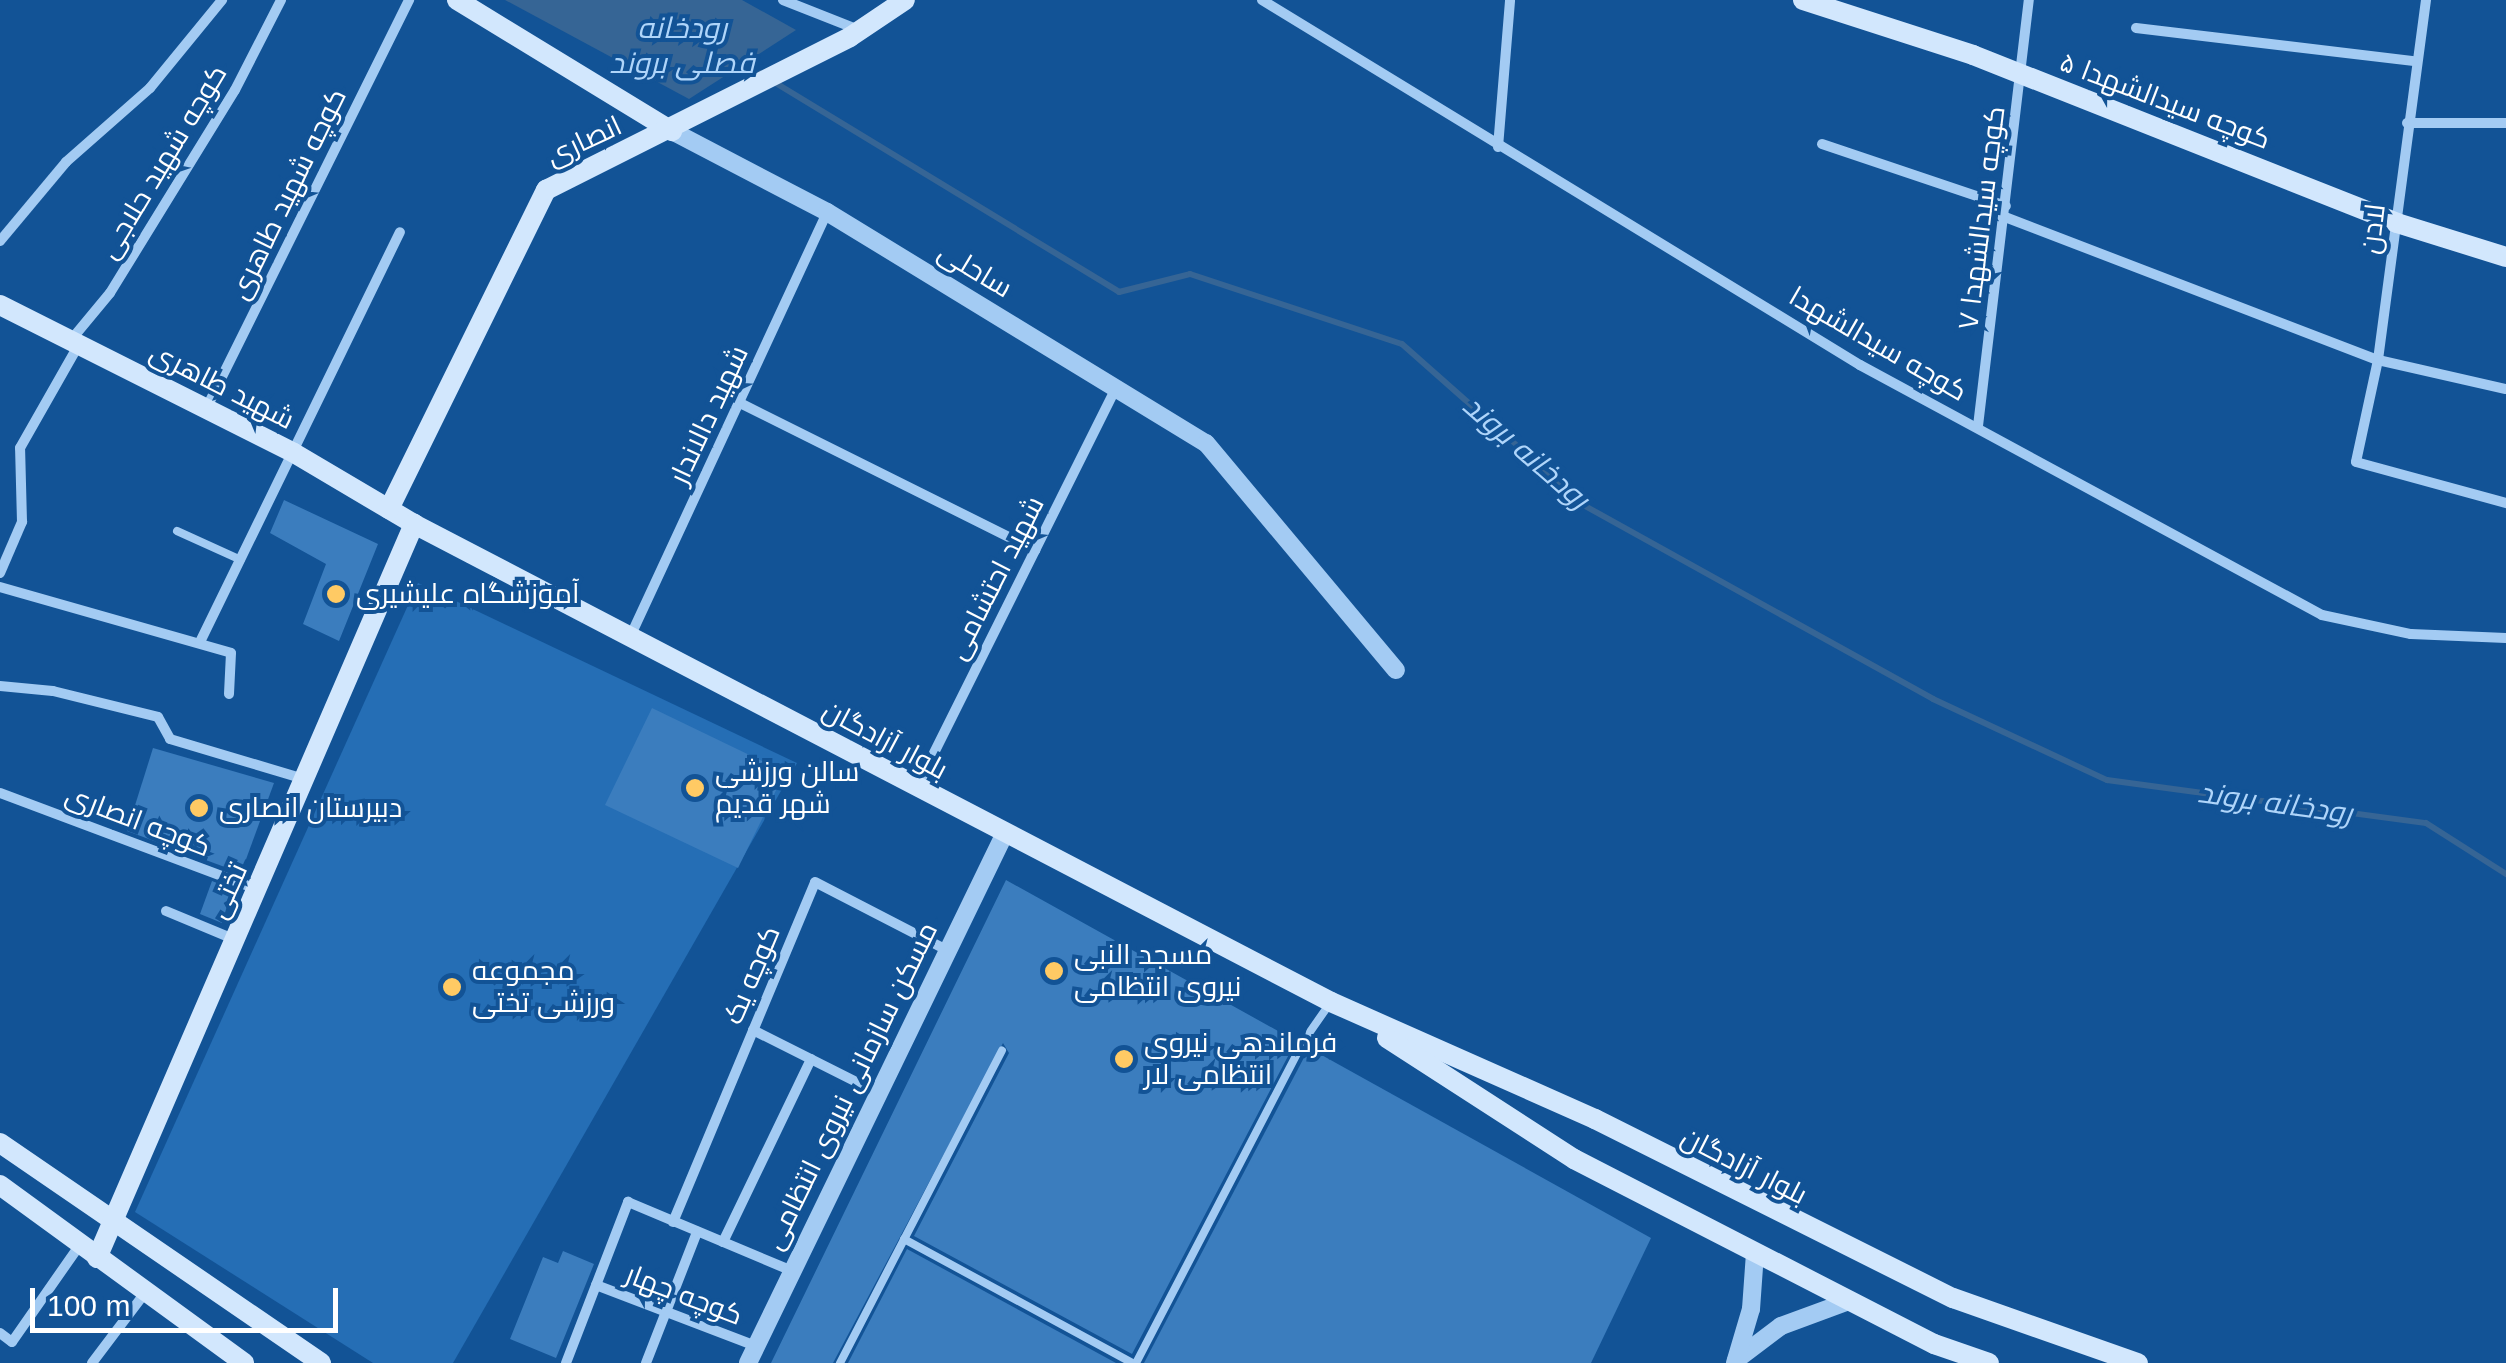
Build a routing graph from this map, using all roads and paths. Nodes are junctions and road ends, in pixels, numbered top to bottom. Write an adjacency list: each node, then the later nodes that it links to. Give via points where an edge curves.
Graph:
1 (222, 0): 25 (street, via 150,88 66,162)
2 (281, 0): 28 (street, کوچه شهید حلاجی, via 235,90)
3 (409, 0): 33 (street, کوچه شهید طاهری)
4 (458, 0): 18 (main road, ساحلی)
5 (905, 0): 13 (main road, انصاری)
6 (1262, 0): 20 (street, کوچه سیدالشهدا)
7 (1510, 0): 20 (street)
8 (1803, 0): 15 (main road, کوچه سیدالشهدا ۵)
9 (2029, 0): 15 (street, کوچه سیدالشهدا ۷)
10 (2426, 0): 14 (street, لادن)
11 (790, 2): 13 (street)
12 (2136, 28): 14 (street)
13 (855, 34): 18 (main road, انصاری)
14 (2414, 61): 16 (street, لادن)
15 (2022, 74): 22 (street, کوچه سیدالشهدا ۷); 23 (main road, کوچه سیدالشهدا ۵)
16 (2407, 122): 17 (street); 23 (street, لادن)
17 (2506, 122)
18 (672, 131): 21 (street, ساحلی); 37 (main road, انصاری, via 546,190)
19 (1822, 144): 22 (street)
20 (1498, 147): 34 (street, کوچه سیدالشهدا, via 1860,365)
21 (827, 212): 30 (street, ساحلی); 32 (street, شهید دالاندار)
22 (2006, 212): 29 (street); 34 (street, کوچه سیدالشهدا ۷)
23 (2397, 223): 26 (main road, کوچه سیدالشهدا ۵); 29 (street, لادن)
24 (400, 232): 35 (street)
25 (0, 241)
26 (2506, 257)
27 (0, 305): 28 (main road, شهید طاهری)
28 (75, 342): 33 (main road, شهید طاهری); 42 (street, کوچه شهید حلاجی, via 20,448 22,522)
29 (2378, 360): 31 (street); 36 (street, لادن, via 2356,462)
30 (1116, 388): 40 (street, شهید احتشامی); 47 (street, ساحلی, via 1206,443)
31 (2506, 389)
32 (740, 403): 40 (street); 44 (street, شهید دالاندار)
33 (206, 408): 35 (main road, شهید طاهری)
34 (1978, 426): 45 (street, کوچه سیدالشهدا, via 2322,615 2411,634)
35 (294, 453): 37 (main road, شهید طاهری); 41 (street)
36 (2506, 504)
37 (389, 510): 38 (main road, شهید طاهری)
38 (414, 524): 44 (main road, بلوار آزادگان); 50 (main road, تختی)
39 (176, 531): 41 (lane)
40 (1035, 550): 51 (street, شهید احتشامی)
41 (241, 560): 46 (street)
42 (0, 573)
43 (0, 588): 46 (street)
44 (630, 636): 51 (main road, بلوار آزادگان)
45 (2506, 638)
46 (200, 642): 49 (street, via 231,653)
47 (1396, 670)
48 (0, 686): 50 (street, via 53,691 158,717 170,740)
49 (229, 694)
50 (304, 779): 54 (main road, تختی)
51 (916, 788): 53 (main road, بلوار آزادگان)
52 (0, 794): 54 (street, کوچه انصاری)
53 (1005, 833): 57 (street, مسکن سازمانی نیروی انتظامی); 58 (main road, بلوار آزادگان)
54 (260, 890): 56 (main road, تختی)
55 (166, 910): 56 (street)
56 (236, 941): 66 (main road, تختی)
57 (947, 950): 59 (street, کوچه یک, via 815,882); 62 (street, مسکن سازمانی نیروی انتظامی)
58 (1331, 1002): 71 (main road, بلوار آزادگان, via 1574,1159); 87 (lane, via 1305,1039); 89 (main road, بلوار آزادگان, via 1594,1120 1953,1298)
59 (753, 1030): 61 (street); 65 (street, کوچه یک)
60 (1002, 1050): 68 (lane)
61 (810, 1059): 62 (street); 69 (street)
62 (878, 1093): 73 (street, مسکن سازمانی نیروی انتظامی)
63 (0, 1143): 66 (main road)
64 (0, 1184): 70 (main road)
65 (673, 1222): 67 (street); 74 (street, via 628,1202)
66 (116, 1225): 72 (main road, تختی); 83 (main road)
67 (697, 1232): 69 (street); 77 (street)
68 (904, 1239): 86 (lane); 87 (lane)
69 (723, 1242): 73 (street)
70 (80, 1246): 72 (main road); 78 (street, via 12,1342)
71 (1754, 1254): 76 (main road, بلوار آزادگان); 80 (street, via 1751,1309)
72 (98, 1258): 75 (main road)
73 (792, 1272): 79 (street, مسکن سازمانی نیروی انتظامی)
74 (596, 1285): 77 (street, کوچه چهار); 84 (street)
75 (145, 1293): 81 (street); 82 (main road)
76 (1849, 1301): 80 (street, via 1781,1326); 88 (main road, بلوار آزادگان)
77 (666, 1312): 79 (street, کوچه چهار); 85 (street)
78 (0, 1334)
79 (752, 1354)
80 (1736, 1362)
81 (92, 1363)
82 (244, 1363)
83 (321, 1363)
84 (566, 1363)
85 (646, 1363)
86 (840, 1363)
87 (1134, 1363)
88 (1990, 1363)
89 (2138, 1363)

